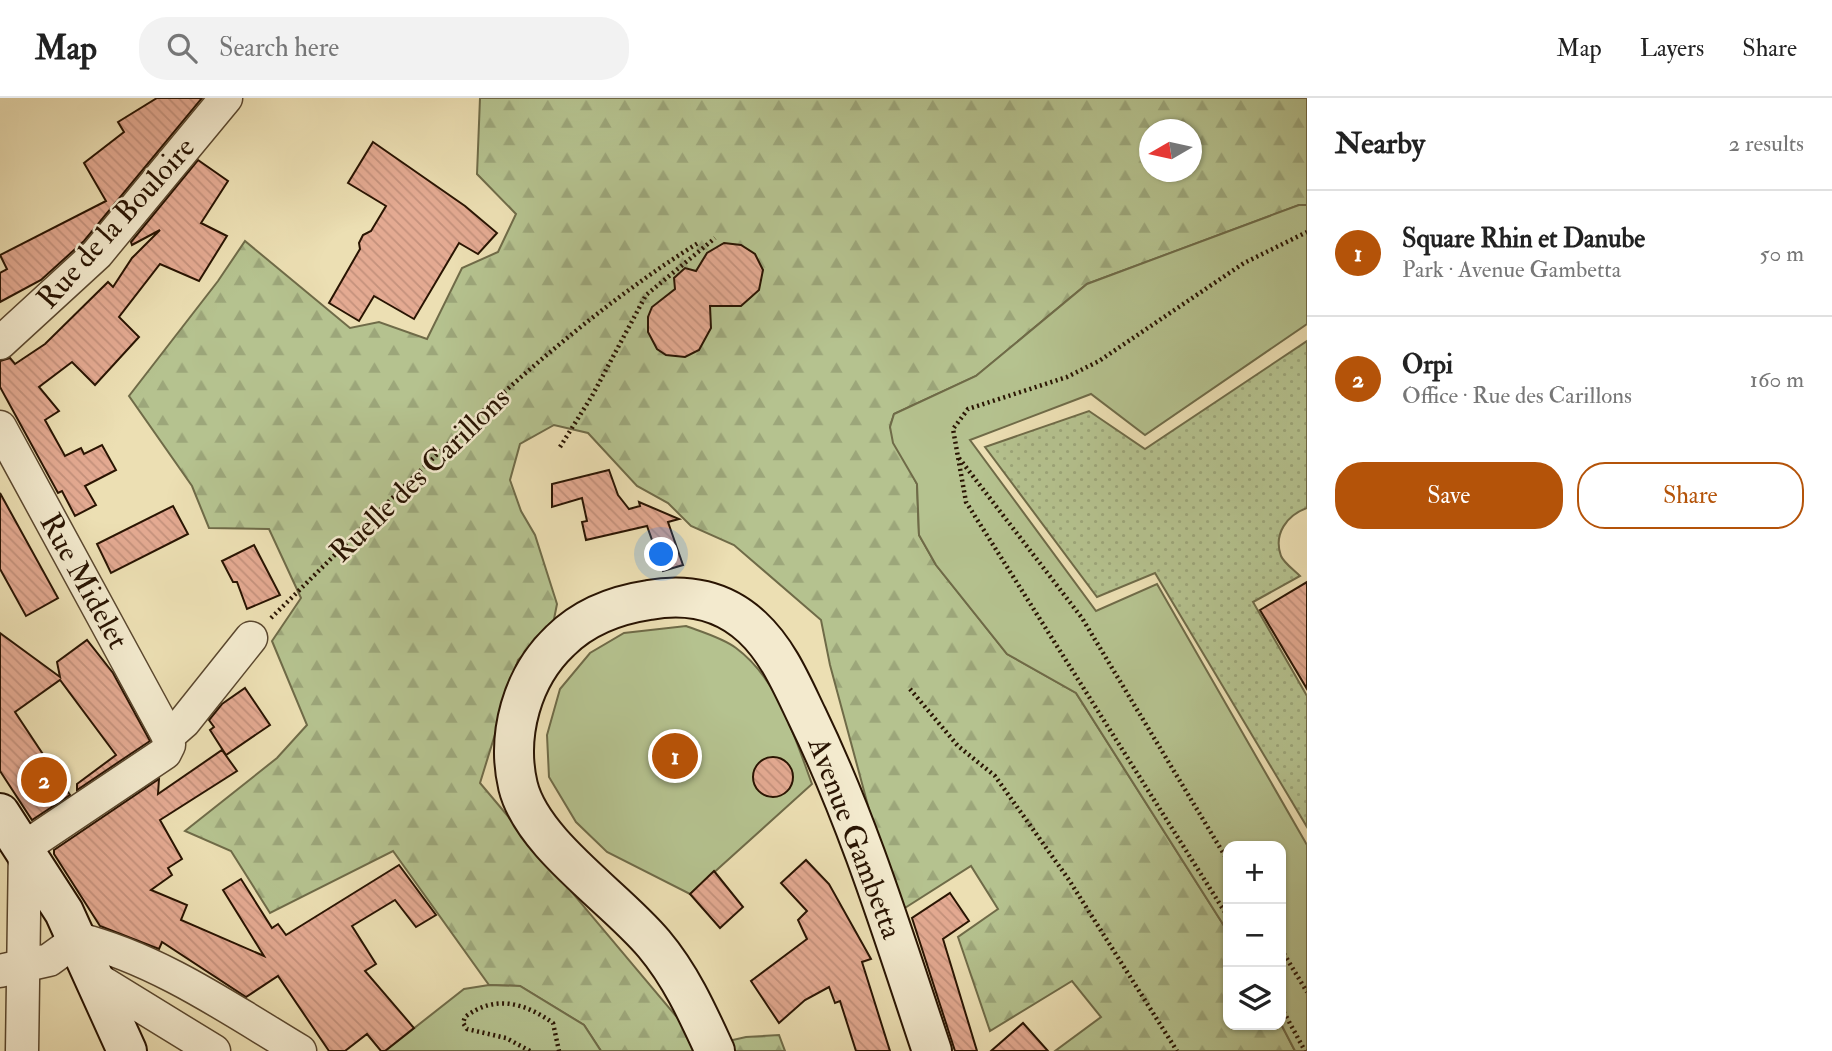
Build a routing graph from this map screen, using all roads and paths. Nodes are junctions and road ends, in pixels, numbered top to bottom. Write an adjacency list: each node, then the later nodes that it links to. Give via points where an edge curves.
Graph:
1 (226, 98): 5 (street, Rue de la Bouloire, via 97,254)
2 (1307, 232): 8 (path, via 1244,263 1099,361 1067,377 968,409 953,429)
3 (715, 238): 7 (path, via 646,295)
4 (698, 243): 9 (path, Ruelle des Carillons, via 628,288 549,350)
5 (0, 343)
6 (0, 427): 11 (street, Rue Midelet)
7 (560, 447)
8 (958, 456): 14 (path, via 1082,618); 15 (path, via 965,502)
9 (251, 638): 11 (street)
10 (910, 689): 31 (path, via 958,746 995,776 1076,890)
11 (169, 736): 13 (street, via 165,752)
12 (0, 813): 13 (main road)
13 (25, 847): 16 (main road); 17 (street)
14 (1223, 853)
15 (1223, 908)
16 (71, 925): 17 (street); 19 (street, via 49,960); 20 (main road); 26 (street, via 232,1009)
17 (24, 934): 19 (street)
18 (1286, 957): 21 (path)
19 (12, 969): 23 (street)
20 (95, 978): 24 (main road); 25 (street)
21 (1307, 992)
22 (1286, 1016): 32 (path)
23 (22, 1051)
24 (127, 1051)
25 (214, 1051)
26 (300, 1051)
27 (530, 1051): 28 (path, via 506,1038 467,1029 465,1017 484,1005 515,1002 553,1023)
28 (559, 1051)
29 (715, 1051): 30 (main road, Avenue Gambetta, via 695,1008 654,943 544,834 518,788 514,760 514,729 529,684 559,641 605,611 667,597 691,597 736,614 768,643 785,671 841,786)
30 (932, 1051)
31 (1177, 1051)
32 (1305, 1051)

